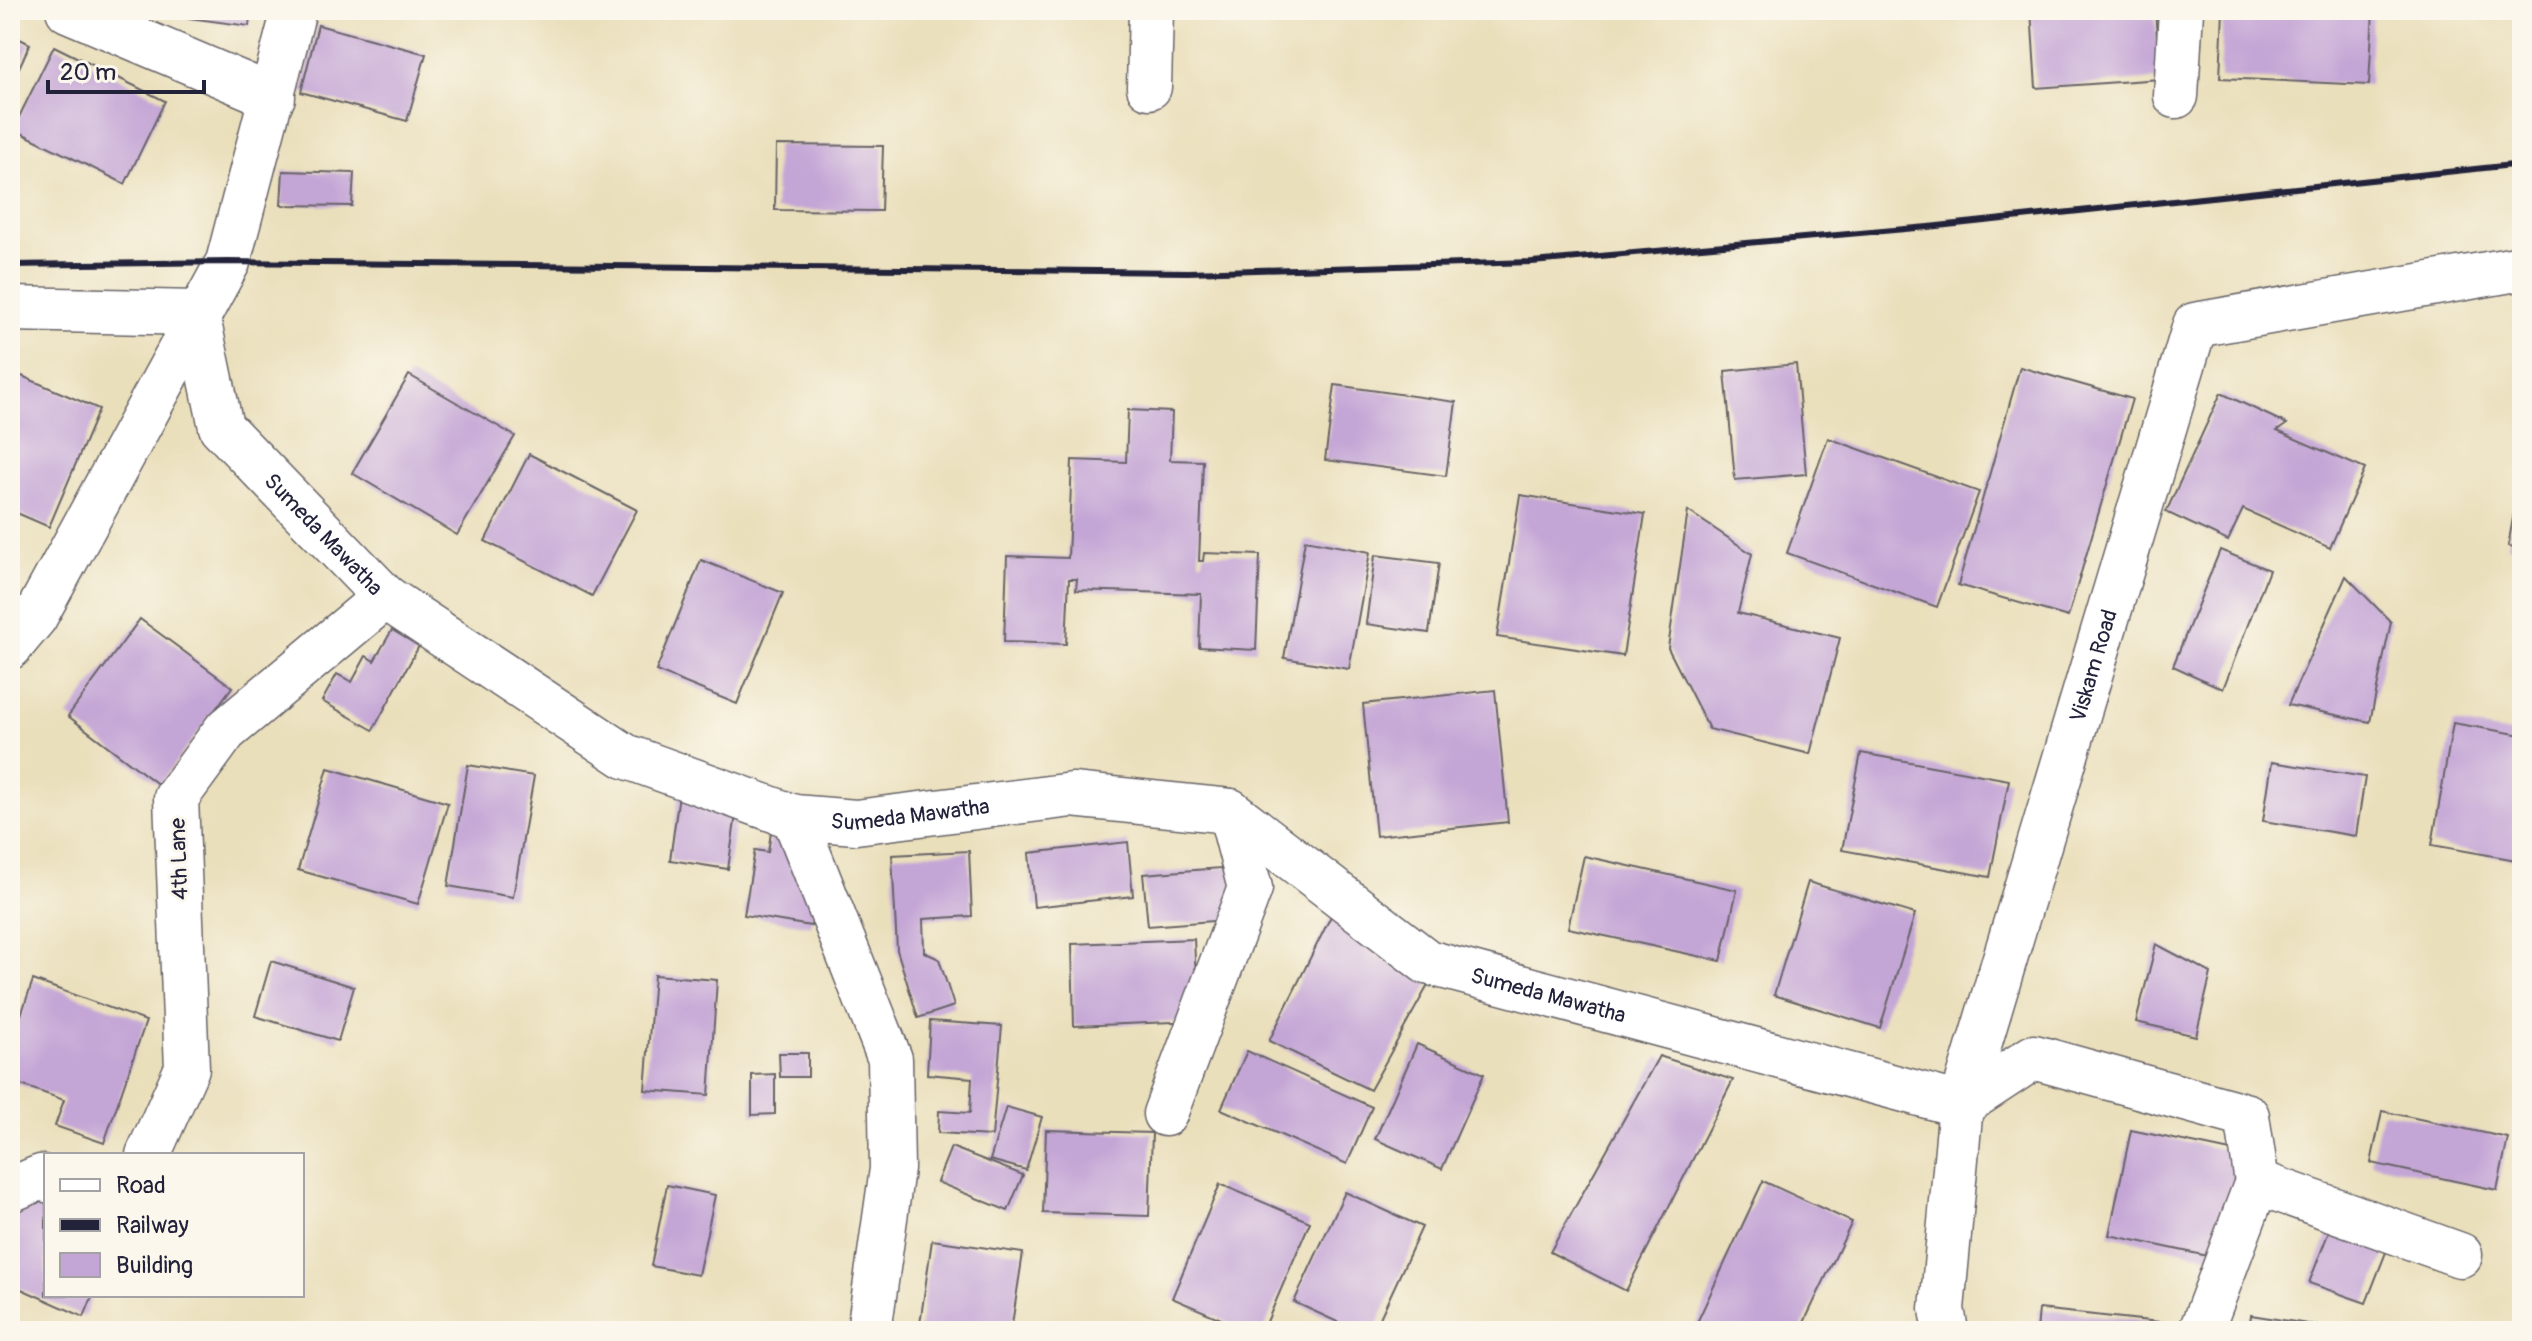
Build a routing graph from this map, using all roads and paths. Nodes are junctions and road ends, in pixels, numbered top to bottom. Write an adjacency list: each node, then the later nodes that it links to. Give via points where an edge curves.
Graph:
1 (68, 10): 7 (street)
2 (294, 10): 7 (street)
3 (1151, 10): 5 (street)
4 (2181, 10): 6 (street)
5 (1149, 87)
6 (2176, 96)
7 (273, 97): 10 (street, via 228,262)
8 (2522, 268): 15 (street, Viskam Road, via 2195,325)
9 (10, 309): 10 (street)
10 (197, 313): 11 (street, Sumeda Mawatha, via 221,427); 12 (street, via 35,617)
11 (385, 597): 14 (street, Sumeda Mawatha, via 625,756); 17 (street, 4th Lane, via 225,731 176,798 187,1068)
12 (10, 647)
13 (1230, 811): 14 (street, Sumeda Mawatha, via 1072,795 856,822); 15 (street, Sumeda Mawatha, via 1427,962); 16 (street, via 1250,888)
14 (794, 817): 20 (street, via 890,1059 892,1169)
15 (1961, 1105): 18 (street, via 2034,1057 2247,1116); 21 (street, Viskam Road, via 1942,1309)
16 (1165, 1114)
17 (149, 1153)
18 (2257, 1182): 19 (street); 22 (street)
19 (2460, 1255)
20 (869, 1331)
21 (1946, 1331)
22 (2201, 1331)

